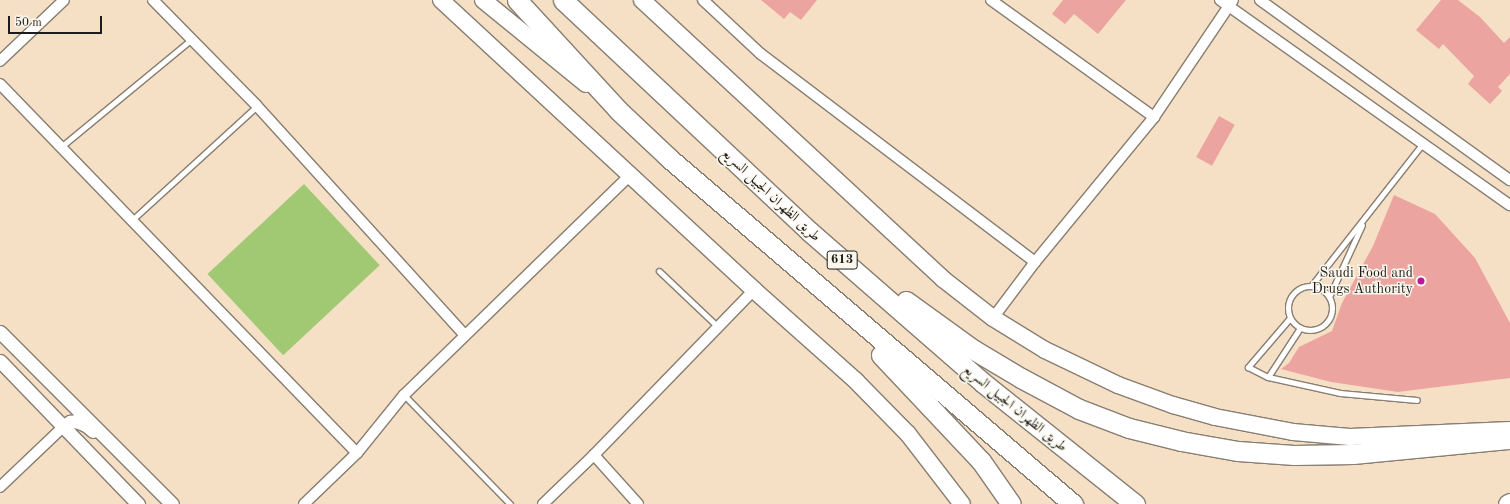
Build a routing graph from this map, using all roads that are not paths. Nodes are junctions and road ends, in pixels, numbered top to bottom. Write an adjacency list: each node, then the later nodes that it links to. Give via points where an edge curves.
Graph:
1 (64, 0): 14 (street)
2 (153, 0): 13 (street)
3 (441, 0): 21 (main road)
4 (483, 0): 17 (main road)
5 (518, 0): 17 (highway, 613)
6 (563, 0): 26 (highway, طريق الظهران الجبيل السريع / 613)
7 (642, 0): 33 (main road, via 943,280)
8 (703, 0): 27 (street, via 761,54)
9 (991, 0): 18 (street)
10 (1220, 0): 12 (street)
11 (1260, 0): 22 (street)
12 (1231, 3): 18 (street); 19 (street)
13 (192, 39): 16 (street); 20 (lane)
14 (0, 61)
15 (0, 84): 20 (street)
16 (257, 106): 25 (lane); 38 (street)
17 (618, 110): 29 (highway, 613, via 670,159)
18 (1154, 117): 27 (street)
19 (1423, 144): 23 (street); 24 (lane)
20 (62, 146): 25 (street)
21 (630, 175): 31 (main road); 38 (street)
22 (1510, 180)
23 (1510, 205)
24 (1365, 218): 30 (lane); 32 (lane)
25 (132, 220): 47 (street)
26 (808, 231): 45 (highway, via 974,350 1079,409 1129,428 1238,451 1294,454 1353,454); 59 (highway, طريق الظهران الجبيل السريع / 613, via 982,382)
27 (1035, 262): 33 (street)
28 (659, 270): 35 (lane)
29 (800, 272): 57 (highway, via 981,461); 58 (highway, 613)
30 (1311, 286): 32 (lane, via 1322,289); 34 (lane, via 1300,288 1291,296 1288,306)
31 (754, 290): 35 (street); 56 (main road, via 856,382 908,434)
32 (1329, 298): 36 (lane, via 1332,308 1329,319 1321,327 1311,331)
33 (993, 318): 44 (main road, via 1045,350 1118,385 1215,417 1293,432 1350,437)
34 (1290, 318): 36 (lane); 40 (lane, via 1248,367)
35 (717, 326): 48 (street)
36 (1300, 328): 40 (lane)
37 (0, 332): 46 (street)
38 (465, 335): 41 (street)
39 (0, 361): 43 (street)
40 (1268, 377): 42 (lane, via 1340,393)
41 (404, 395): 47 (street); 53 (lane)
42 (1417, 400)
43 (63, 427): 46 (street, via 70,422 81,422 105,444); 49 (street); 50 (street)
44 (1510, 430)
45 (1510, 438)
46 (117, 447): 51 (street)
47 (356, 453): 52 (street)
48 (594, 455): 54 (street); 55 (street)
49 (0, 487)
50 (138, 504)
51 (172, 504)
52 (304, 504)
53 (510, 504)
54 (543, 504)
55 (638, 504)
56 (962, 504)
57 (1011, 504)
58 (1074, 504)
59 (1135, 504)

